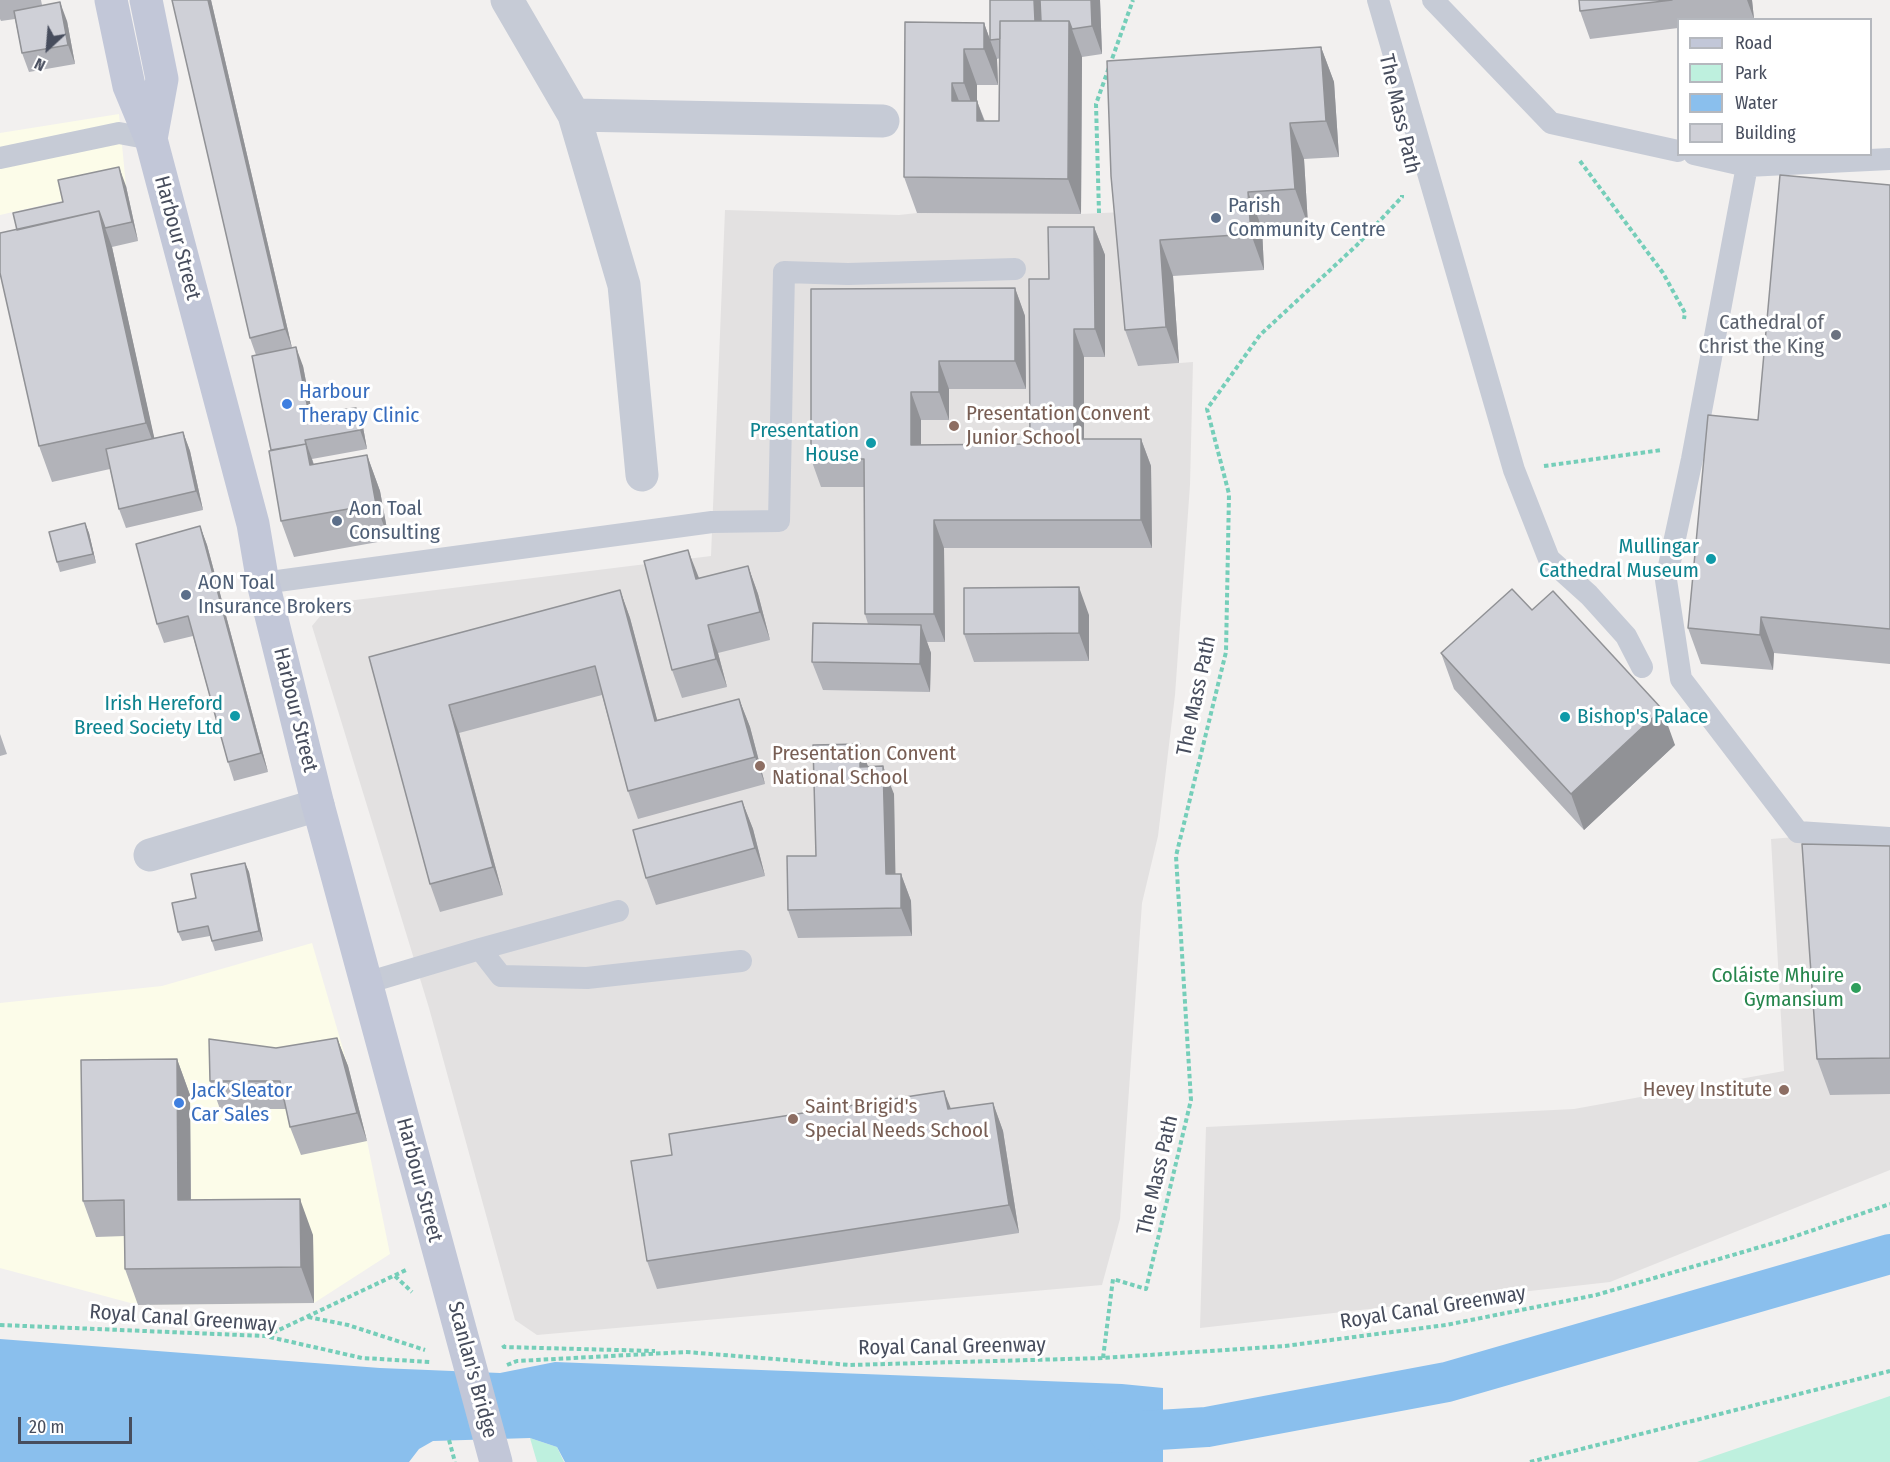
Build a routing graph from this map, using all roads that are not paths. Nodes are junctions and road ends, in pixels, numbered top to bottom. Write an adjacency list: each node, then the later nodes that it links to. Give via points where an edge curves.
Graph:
1 (111, 0): 8 (street, Harbour Street, via 129,86)
2 (146, 0): 8 (street, Harbour Street, via 162,79)
3 (507, 0): 6 (street)
4 (1378, 0): 17 (lane, via 1514,470 1549,559 1626,636)
5 (1433, 0): 9 (lane, via 1551,123)
6 (574, 115): 7 (street); 15 (street, via 624,285)
7 (883, 121)
8 (151, 139): 11 (lane, via 119,133); 16 (street, Harbour Street, via 253,524)
9 (1677, 151)
10 (1703, 156): 13 (lane)
11 (0, 158)
12 (1890, 159): 13 (lane)
13 (1747, 166): 19 (lane, via 1666,579 1681,679 1797,832)
14 (1015, 269): 16 (lane, via 784,272 779,521 712,522)
15 (642, 476)
16 (263, 583): 18 (street, Harbour Street)
17 (1642, 667)
18 (318, 805): 20 (street); 24 (street, Harbour Street)
19 (1890, 838)
20 (150, 855)
21 (618, 911): 22 (lane)
22 (480, 949): 23 (lane, via 501,976 587,978); 24 (lane)
23 (741, 962)
24 (366, 983): 25 (street, Harbour Street)
25 (443, 1265): 26 (street, Scanlan's Bridge)
26 (496, 1462)

